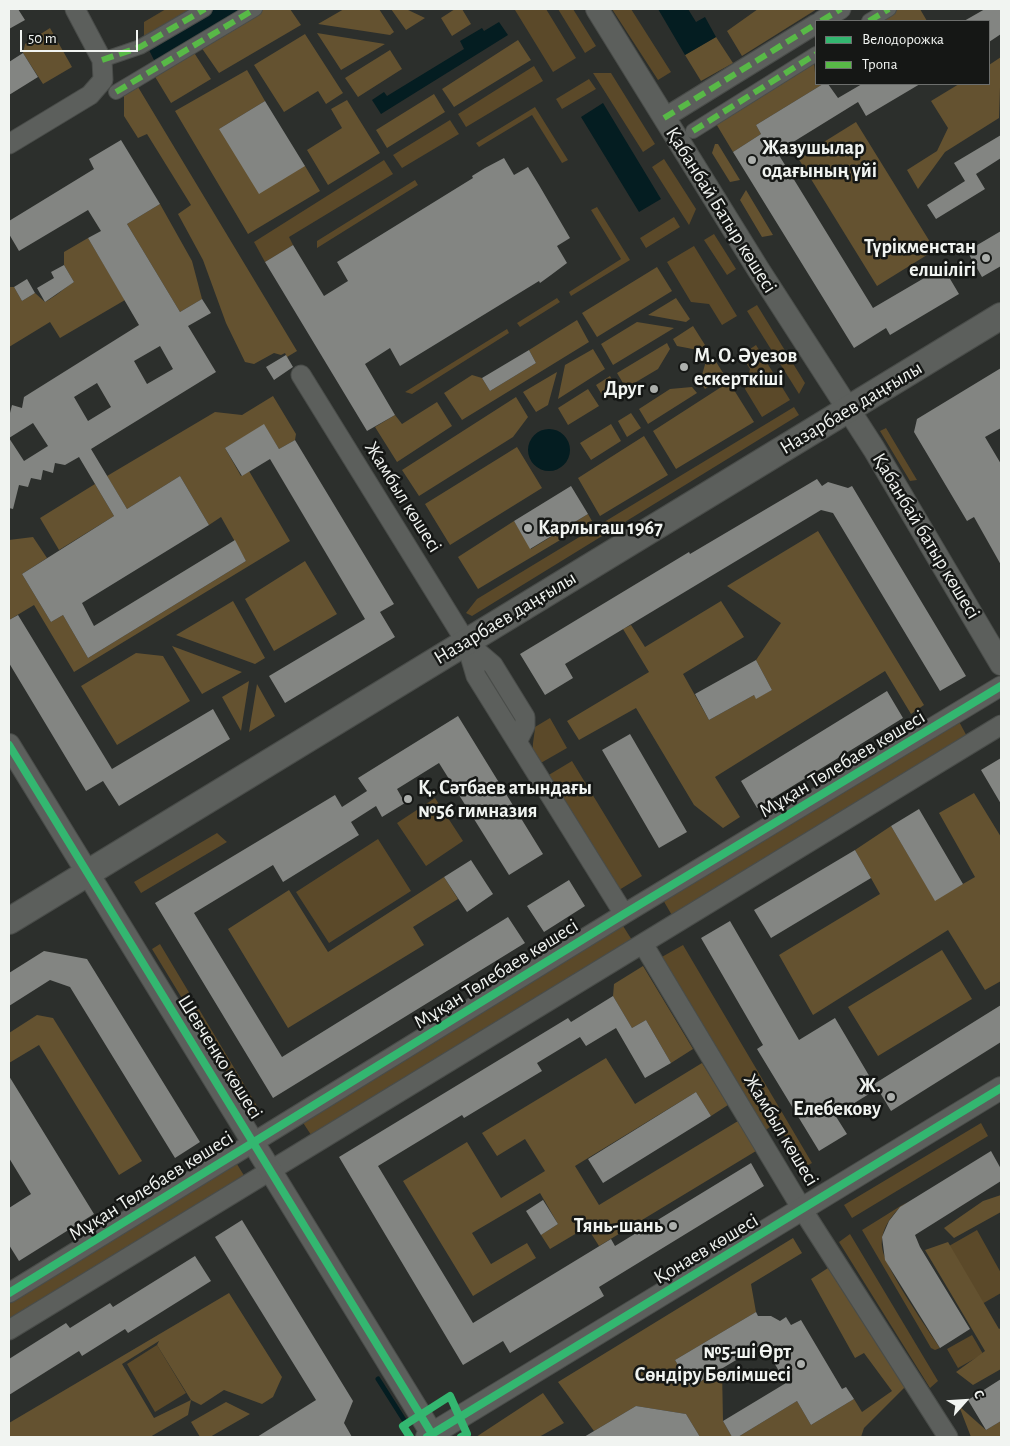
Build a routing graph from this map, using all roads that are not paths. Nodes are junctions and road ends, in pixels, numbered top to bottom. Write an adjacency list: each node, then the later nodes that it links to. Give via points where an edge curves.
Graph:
1 (75, 9): 11 (street)
2 (204, 9): 11 (street)
3 (255, 9): 12 (street)
4 (597, 9): 13 (street, Қабанбай Батыр көшесі)
5 (841, 9): 7 (street)
6 (889, 9): 8 (street)
7 (823, 20)
8 (871, 20)
9 (815, 25): 13 (street)
10 (815, 55): 14 (street)
11 (103, 67): 15 (street, via 100,84 90,95)
12 (116, 92)
13 (664, 118): 18 (street, Қабанбай Батыр көшесі)
14 (693, 131)
15 (9, 144)
16 (1001, 316): 18 (main road, Назарбаев даңғылы)
17 (301, 375): 19 (street, Жамбыл көшесі)
18 (849, 410): 19 (main road, Назарбаев даңғылы); 20 (street, Қабанбай батыр көшесі)
19 (466, 642): 24 (main road, Назарбаев даңғылы); 25 (street, Жамбыл көшесі, via 494,665 525,717 525,726 517,742)
20 (1001, 664)
21 (1001, 686): 25 (street, Мұқан Төлебаев көшесі)
22 (1001, 725): 27 (street)
23 (9, 745): 24 (street, Шевченко көшесі)
24 (87, 872): 26 (main road, Назарбаев даңғылы); 29 (street, Шевченко көшесі)
25 (624, 914): 29 (street, Мұқан Төлебаев көшесі)
26 (9, 920)
27 (643, 944): 30 (street); 31 (street, Жамбыл көшесі)
28 (1001, 1088): 31 (street, Қонаев көшесі)
29 (253, 1142): 30 (street, Шевченко көшесі); 32 (street, Мұқан Төлебаев көшесі)
30 (270, 1169): 33 (street); 34 (street, Шевченко көшесі)
31 (802, 1209): 34 (street, Қонаев көшесі); 35 (street, Жамбыл көшесі)
32 (9, 1293)
33 (9, 1330)
34 (431, 1436)
35 (948, 1437)

